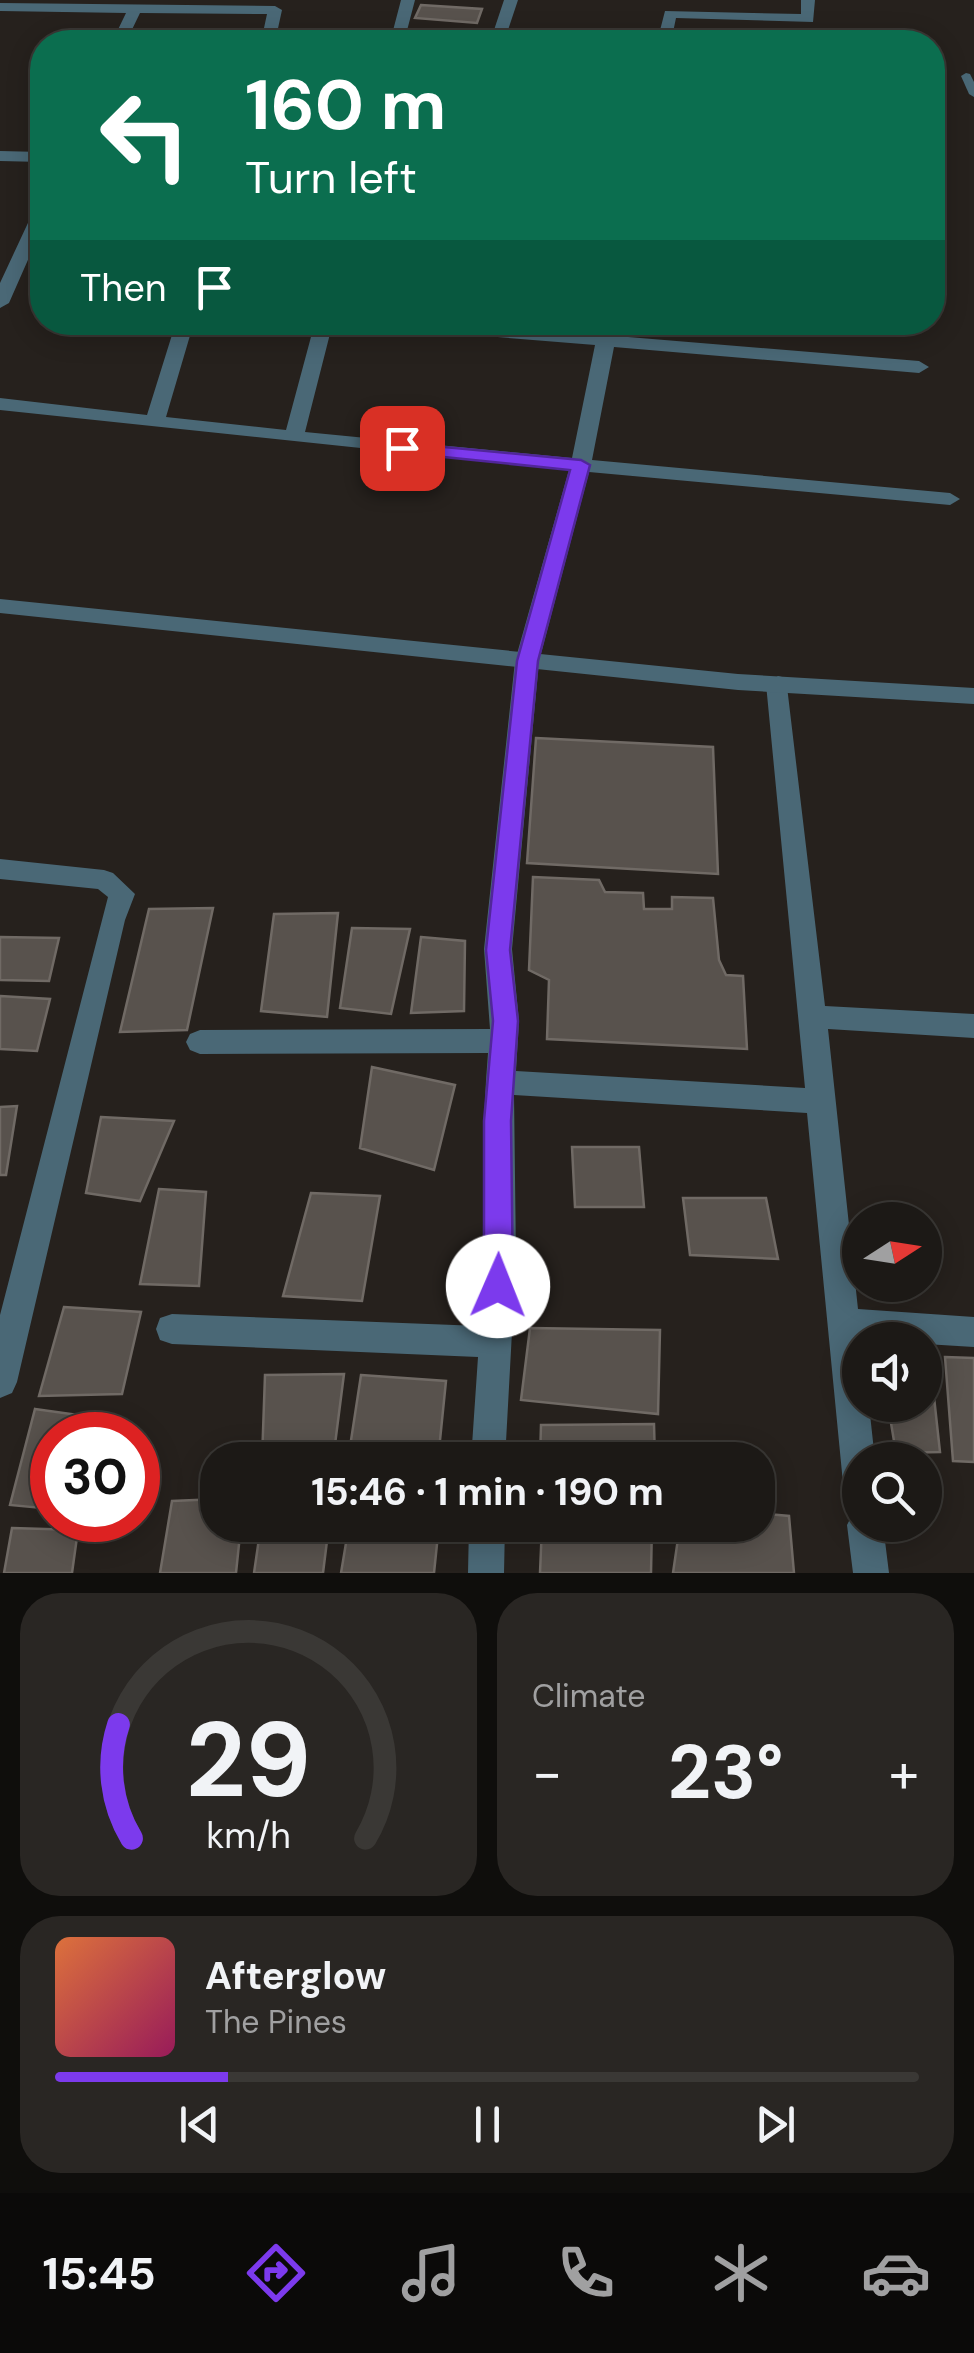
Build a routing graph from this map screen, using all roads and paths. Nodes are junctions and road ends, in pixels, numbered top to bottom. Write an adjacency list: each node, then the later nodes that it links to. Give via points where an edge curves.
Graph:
1 (408, 0): 10 (street)
2 (511, 0): 11 (street)
3 (808, 0): 6 (street, via 808,20)
4 (280, 5): 7 (street); 9 (street)
5 (0, 7): 7 (street)
6 (670, 7)
7 (135, 8): 8 (street)
8 (125, 30)
9 (272, 30)
10 (400, 30)
11 (501, 30)
12 (966, 76): 13 (lane)
13 (974, 94)
14 (0, 156): 15 (street)
15 (30, 157)
16 (30, 237): 17 (street)
17 (0, 303)
18 (181, 335): 24 (street)
19 (321, 335): 25 (street)
20 (606, 335): 26 (street)
21 (634, 335): 22 (street)
22 (919, 367)
23 (0, 404): 24 (street)
24 (156, 422): 25 (street)
25 (294, 437): 26 (street)
26 (581, 465): 27 (street); 29 (street)
27 (950, 499)
28 (0, 606): 29 (street)
29 (527, 661): 30 (street); 35 (street, via 498,950)
30 (778, 684): 31 (street); 33 (street)
31 (974, 696)
32 (0, 869): 43 (street, via 104,880 122,894)
33 (814, 1017): 34 (street); 38 (street)
34 (974, 1026)
35 (504, 1041): 36 (street); 37 (street)
36 (200, 1042)
37 (501, 1082): 38 (street); 42 (street)
38 (822, 1101): 39 (street)
39 (841, 1323): 41 (street); 45 (street)
40 (172, 1329): 42 (street)
41 (974, 1332)
42 (494, 1342): 44 (street)
43 (0, 1382)
44 (489, 1442)
45 (855, 1442)
46 (487, 1542): 48 (street)
47 (867, 1542): 49 (street)
48 (486, 1573)
49 (871, 1573)

